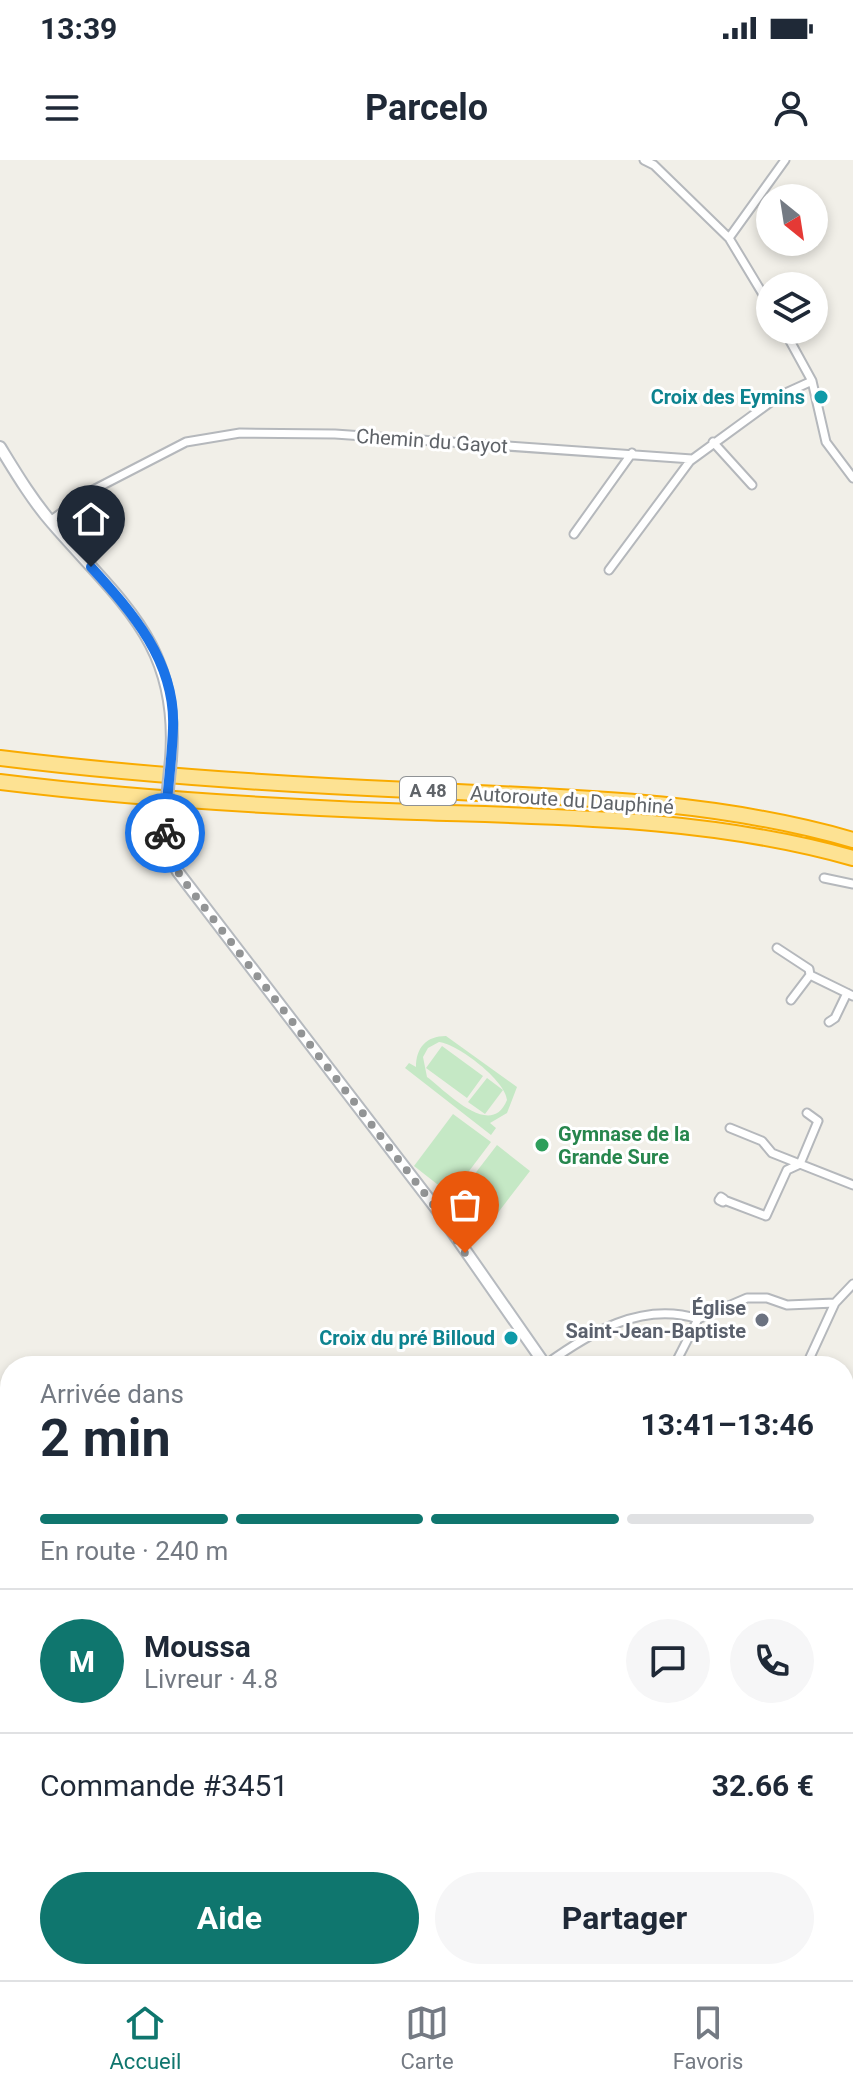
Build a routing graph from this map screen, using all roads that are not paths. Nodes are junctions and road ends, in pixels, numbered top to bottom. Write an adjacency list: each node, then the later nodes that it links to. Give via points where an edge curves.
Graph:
1 (644, 160): 3 (street)
2 (785, 160): 3 (street)
3 (729, 238): 4 (street)
4 (756, 283)
5 (792, 344): 6 (street)
6 (812, 381): 7 (street, via 779,396); 11 (street, via 826,442)
7 (713, 442): 10 (street); 12 (street)
8 (0, 447): 13 (street)
9 (632, 453): 10 (street, Chemin du Gayot); 13 (street, Chemin du Gayot, via 240,433 186,442 93,490); 14 (street)
10 (692, 459): 15 (street)
11 (853, 478)
12 (752, 485)
13 (50, 521): 35 (street, bridge, via 132,612 171,696 165,819 167,851 178,872 435,1207)
14 (574, 534)
15 (609, 570)
16 (0, 758): 18 (highway, Autoroute du Dauphiné / A 48, via 206,779 676,806)
17 (0, 782): 19 (highway, Autoroute du Dauphiné / A 48, via 273,806 670,824 752,835)
18 (853, 840)
19 (853, 858)
20 (824, 878): 21 (street)
21 (853, 884)
22 (777, 948): 23 (street, via 809,969)
23 (810, 975): 24 (street); 25 (street)
24 (850, 994): 26 (street)
25 (791, 1000)
26 (829, 1022)
27 (807, 1113): 29 (street, via 818,1121)
28 (730, 1128): 29 (street)
29 (800, 1164): 30 (street); 31 (street, via 787,1170 766,1216)
30 (853, 1185)
31 (724, 1200)
32 (853, 1284): 33 (street)
33 (835, 1303): 34 (street, via 787,1305 747,1298); 38 (street)
34 (698, 1319): 36 (street, via 675,1312 614,1323); 37 (street)
35 (539, 1356)
36 (558, 1356)
37 (679, 1356)
38 (811, 1356)

